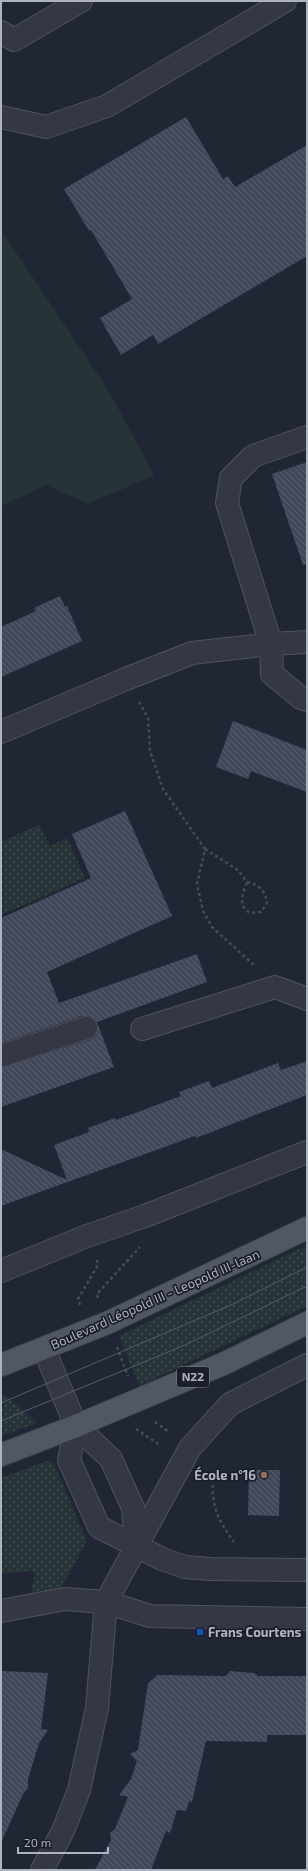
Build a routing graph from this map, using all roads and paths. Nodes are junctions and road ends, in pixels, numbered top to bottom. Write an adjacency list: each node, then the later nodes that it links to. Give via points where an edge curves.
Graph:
1 (81, 1): 3 (street, via 14,40)
2 (285, 1): 4 (street, via 107,106 46,126)
3 (1, 32)
4 (1, 117)
5 (307, 437): 7 (street, via 253,456 231,478 227,503)
6 (307, 642): 7 (street)
7 (271, 644): 8 (street, via 192,653); 9 (street, via 272,674)
8 (126, 678): 10 (street); 11 (path, via 148,718 150,751 163,789)
9 (307, 700)
10 (1, 732)
11 (205, 849): 12 (path, via 238,870); 13 (path, via 198,884 203,912 212,927 251,960)
12 (247, 882): 12 (path, via 256,884 264,893 267,903 261,912 250,913 243,906)
13 (275, 987): 14 (street); 16 (street)
14 (307, 999)
15 (86, 1028): 17 (street)
16 (142, 1029)
17 (1, 1056)
18 (307, 1152): 19 (street)
19 (145, 1216): 22 (street, via 87,1236); 25 (path, via 152,1235 97,1294)
20 (307, 1228): 25 (main road, Boulevard Léopold III - Leopold III-laan)
21 (96, 1258): 23 (path, via 98,1265 78,1299)
22 (1, 1271)
23 (83, 1312)
24 (307, 1322): 29 (main road, N22, via 223,1364)
25 (107, 1323): 26 (main road, Boulevard Léopold III - Leopold III-laan)
26 (44, 1349): 27 (main road, Boulevard Léopold III - Leopold III-laan); 29 (street)
27 (1, 1365)
28 (303, 1370): 34 (street, via 230,1404 190,1448)
29 (76, 1426): 32 (main road, N22); 34 (street, via 111,1459 133,1508); 34 (street, via 69,1460 99,1527)
30 (133, 1426): 31 (path)
31 (165, 1448)
32 (1, 1455)
33 (213, 1479): 35 (path, via 215,1510 234,1542)
34 (136, 1544): 36 (street, via 184,1567); 37 (street)
35 (234, 1547)
36 (307, 1570)
37 (106, 1602): 38 (street, via 65,1599); 39 (street, via 150,1616); 40 (street, via 96,1708 79,1790 63,1831)
38 (1, 1611)
39 (307, 1619)
40 (42, 1870)

